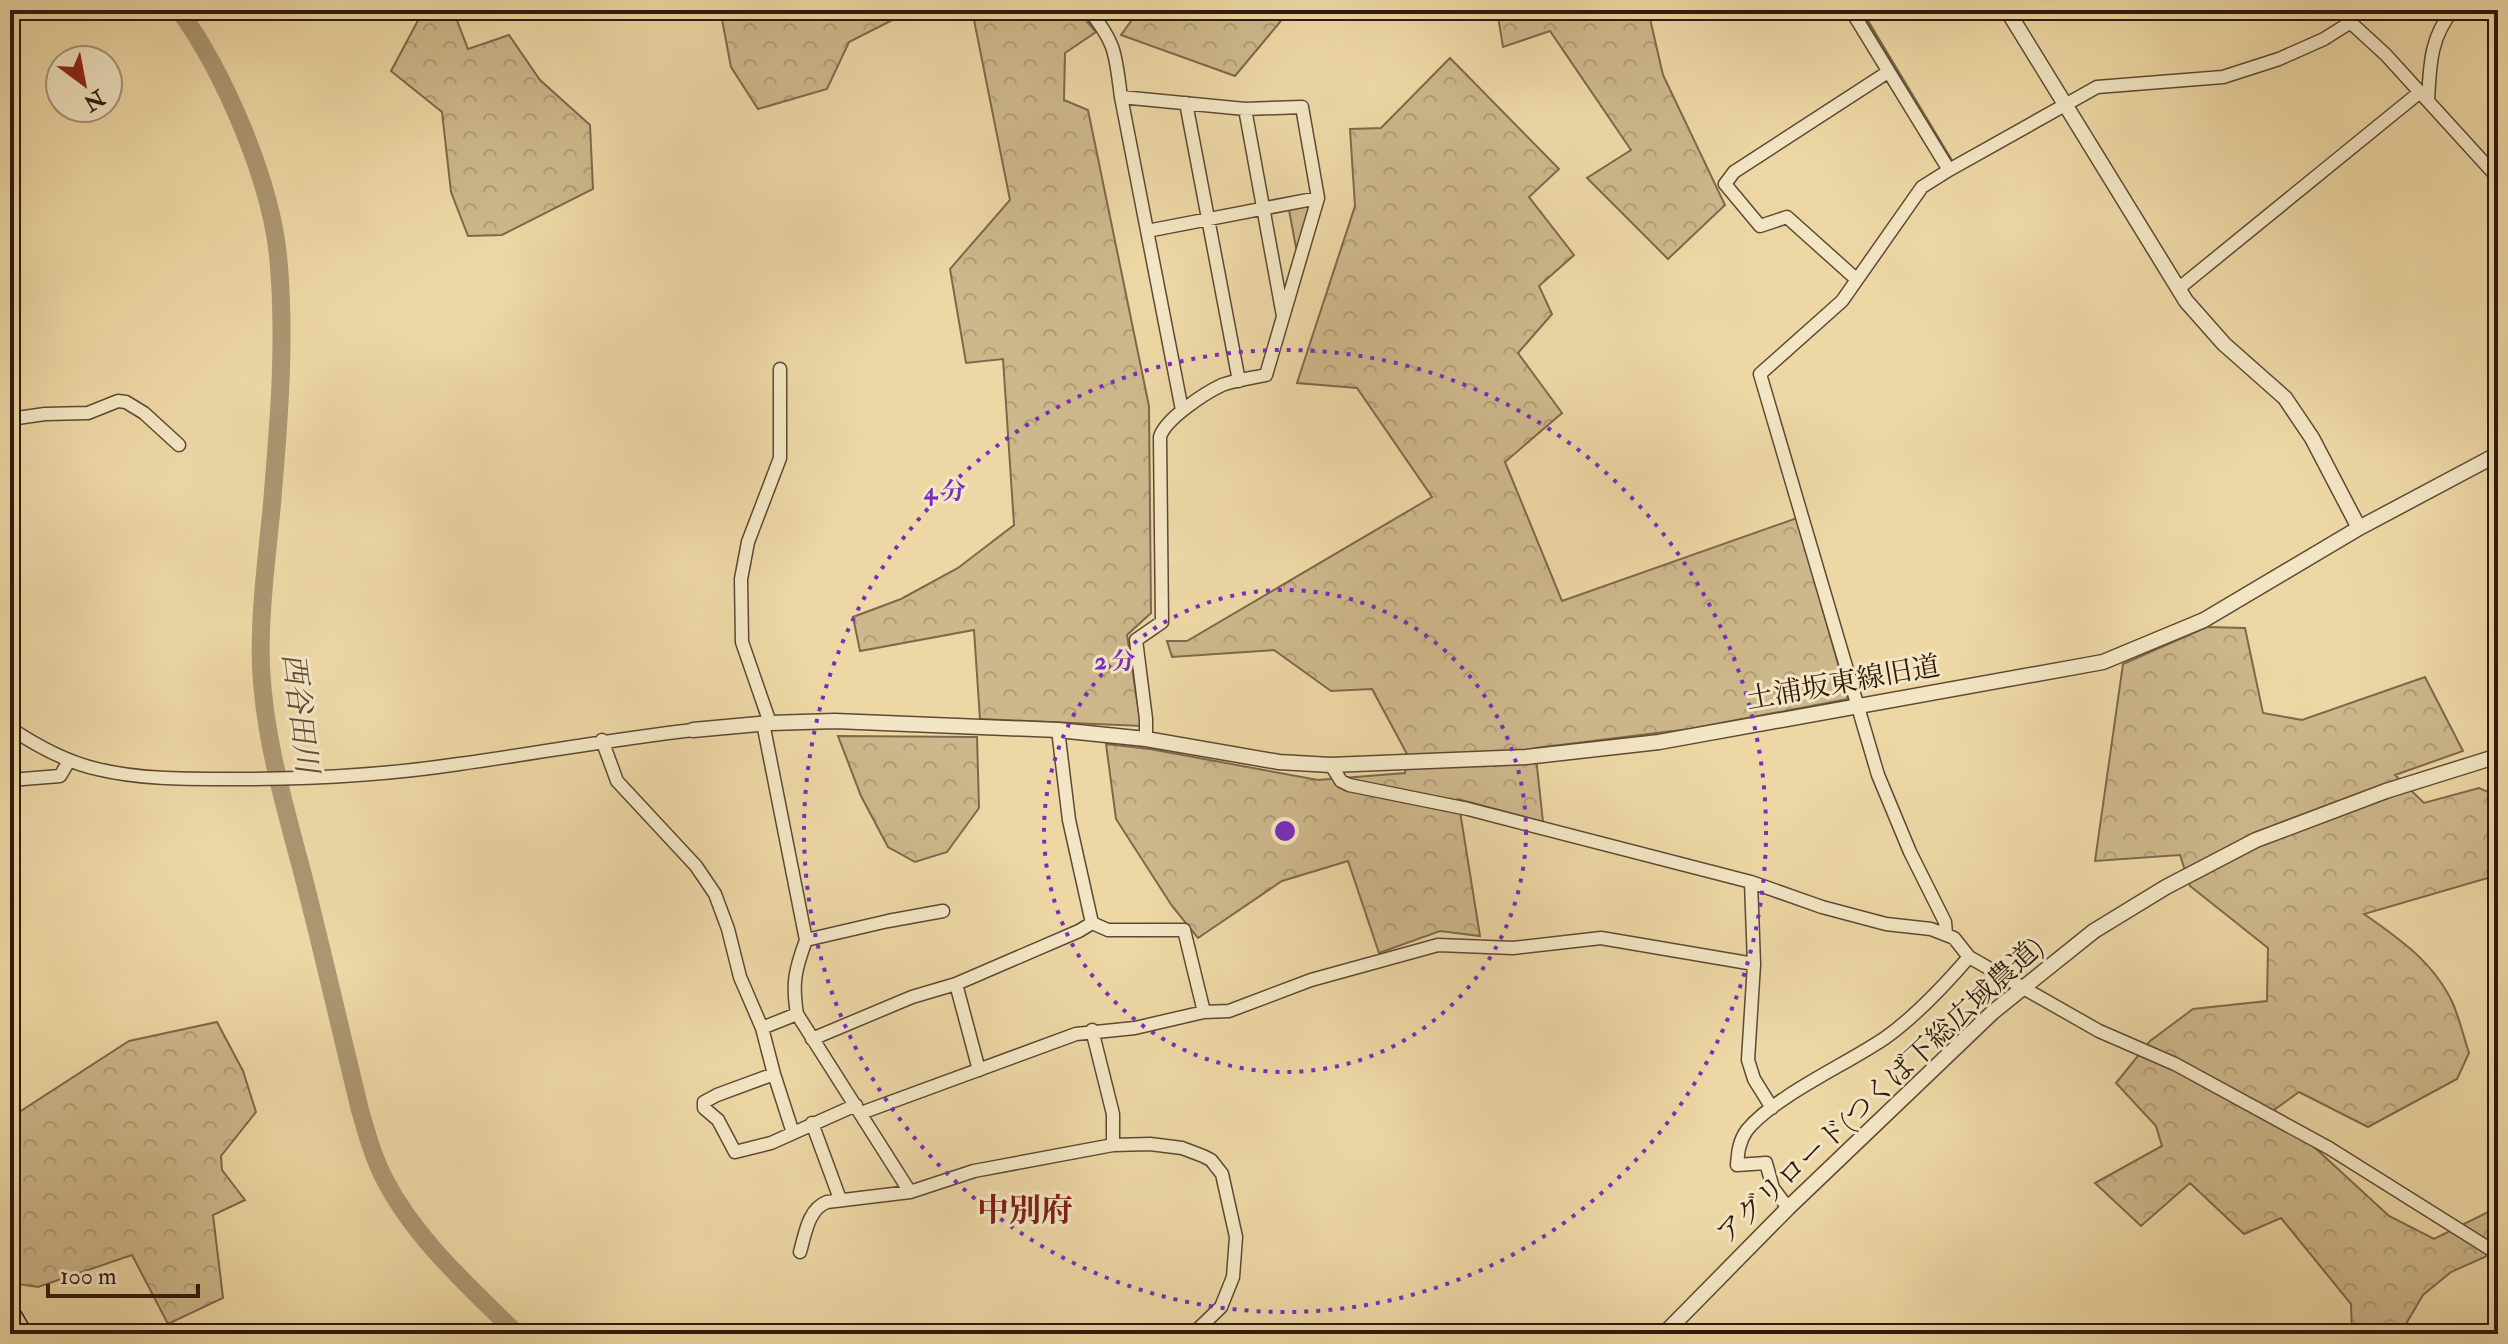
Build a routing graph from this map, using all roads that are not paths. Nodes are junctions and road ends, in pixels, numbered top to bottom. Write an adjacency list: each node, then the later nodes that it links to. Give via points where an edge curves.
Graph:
1 (1089, 10): 9 (street, via 1111,40)
2 (1851, 10): 7 (street)
3 (2007, 10): 11 (street)
4 (2337, 10): 6 (street)
5 (2453, 10): 8 (street, via 2431,48)
6 (2351, 22): 8 (street); 11 (street, via 2279,59 2223,77 2097,87)
7 (1888, 72): 13 (street); 19 (street, via 1734,172 1725,184 1760,226 1787,217)
8 (2424, 96): 14 (street); 20 (street)
9 (1121, 97): 10 (street); 18 (street)
10 (1186, 103): 12 (street); 17 (street)
11 (2064, 104): 13 (street); 20 (street)
12 (1245, 109): 15 (street, via 1302,107); 16 (street)
13 (1949, 170): 19 (street, via 1922,187)
14 (2498, 178)
15 (1318, 198): 16 (street); 21 (street)
16 (1262, 209): 17 (street); 21 (street)
17 (1207, 219): 18 (street); 23 (street)
18 (1147, 231): 24 (street)
19 (1855, 278): 29 (street, via 1842,301 1760,374)
20 (2178, 289): 28 (street, via 2224,344 2285,398)
21 (1284, 319): 23 (street, via 1266,375)
22 (780, 369): 30 (street, via 780,458 748,542 741,579 742,642)
23 (1239, 381): 24 (street, via 1222,385)
24 (1182, 410): 34 (street, via 1160,437 1162,622 1136,640)
25 (10, 419): 26 (street, via 88,413 126,402)
26 (179, 445)
27 (2498, 454): 28 (street, 土浦坂東線旧道)
28 (2359, 528): 29 (street, 土浦坂東線旧道, via 2204,620 2103,662)
29 (1858, 706): 38 (street, 土浦坂東線旧道, via 1659,742 1526,757); 43 (street, via 1878,775)
30 (767, 723): 32 (street, 土浦坂東線旧道); 33 (street, 土浦坂東線旧道); 44 (street)
31 (10, 728): 37 (street)
32 (693, 730): 35 (street)
33 (1058, 730): 34 (street, 土浦坂東線旧道); 42 (street, via 1069,820)
34 (1146, 739): 38 (street, 土浦坂東線旧道, via 1258,759)
35 (602, 740): 37 (street, via 457,765 293,779 129,775); 51 (street, via 617,781 715,894)
36 (2498, 756): 48 (street, アグリロード(つくば下総広域農道), via 2256,840 2094,931)
37 (69, 761): 39 (street, via 60,776)
38 (1331, 765): 40 (street, via 1349,785 1468,809)
39 (10, 780)
40 (1751, 882): 43 (street, via 1822,907); 46 (street)
41 (943, 911): 44 (street)
42 (1092, 923): 47 (street); 49 (street, via 1108,930 1184,930)
43 (1946, 934): 45 (street)
44 (806, 940): 50 (street, via 794,971)
45 (1969, 957): 48 (street); 56 (street, via 1887,1037)
46 (1754, 964): 49 (street, via 1601,938 1513,948 1438,945 1311,980 1229,1011); 56 (street, via 1748,1060)
47 (956, 984): 53 (street); 54 (street)
48 (2023, 987): 63 (street, アグリロード(つくば下総広域農道)); 65 (street, via 2329,1148)
49 (1204, 1012): 52 (street, via 1159,1025)
50 (797, 1014): 51 (street); 53 (street)
51 (762, 1028): 55 (street)
52 (1092, 1030): 54 (street); 60 (street, via 1113,1114)
53 (812, 1039): 57 (street)
54 (979, 1070): 57 (street)
55 (774, 1074): 59 (street); 59 (street, via 717,1095 704,1102 704,1108 718,1120 735,1152)
56 (1772, 1108): 63 (street, via 1747,1130 1737,1165 1766,1163 1773,1188)
57 (858, 1109): 58 (street); 61 (street)
58 (812, 1123): 59 (street); 62 (street)
59 (793, 1133)
60 (1113, 1145): 61 (street, via 974,1171); 68 (street, via 1182,1148 1211,1160 1222,1174 1236,1237 1233,1277 1221,1307)
61 (910, 1192): 62 (street)
62 (840, 1199): 64 (street, via 816,1208)
63 (1788, 1208): 69 (street, アグリロード(つくば下総広域農道))
64 (800, 1252)
65 (2498, 1254)
66 (11, 1314): 67 (main road)
67 (23, 1334)
68 (1193, 1334)
69 (1664, 1334)

